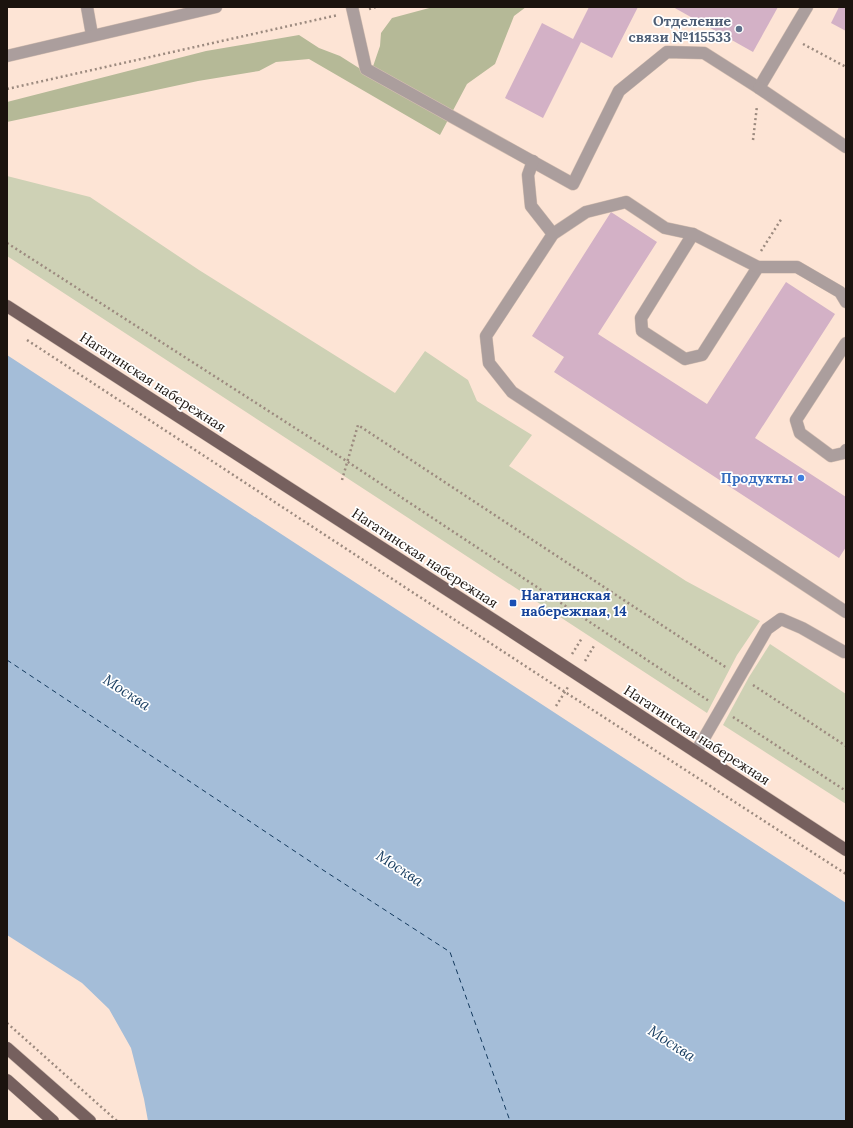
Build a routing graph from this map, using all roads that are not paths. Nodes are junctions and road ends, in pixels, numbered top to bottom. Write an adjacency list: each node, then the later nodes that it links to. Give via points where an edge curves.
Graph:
1 (87, 7): 5 (street)
2 (216, 7): 5 (street)
3 (807, 7): 7 (street)
4 (353, 9): 9 (street, via 366,68)
5 (92, 36): 6 (street)
6 (7, 56)
7 (759, 88): 8 (street); 9 (street, via 704,53 667,52 619,91 573,184)
8 (846, 147)
9 (532, 161): 10 (street, via 528,175 532,206)
10 (553, 234): 11 (street, via 586,212 626,202 665,228); 17 (street, via 486,336 490,363 512,392)
11 (693, 234): 12 (street); 12 (street, via 640,318 642,331 685,359 702,355)
12 (755, 266): 13 (street, via 797,267 840,292)
13 (846, 302)
14 (7, 306): 19 (main road, Нагатинская набережная)
15 (846, 343): 16 (street, via 796,420 800,434 831,456 844,453)
16 (846, 450)
17 (846, 612)
18 (846, 652): 19 (street, via 780,619 767,629)
19 (696, 752): 20 (main road, Нагатинская набережная)
20 (846, 850)
21 (7, 1048): 24 (main road)
22 (7, 1080): 23 (main road)
23 (53, 1121)
24 (90, 1121)

